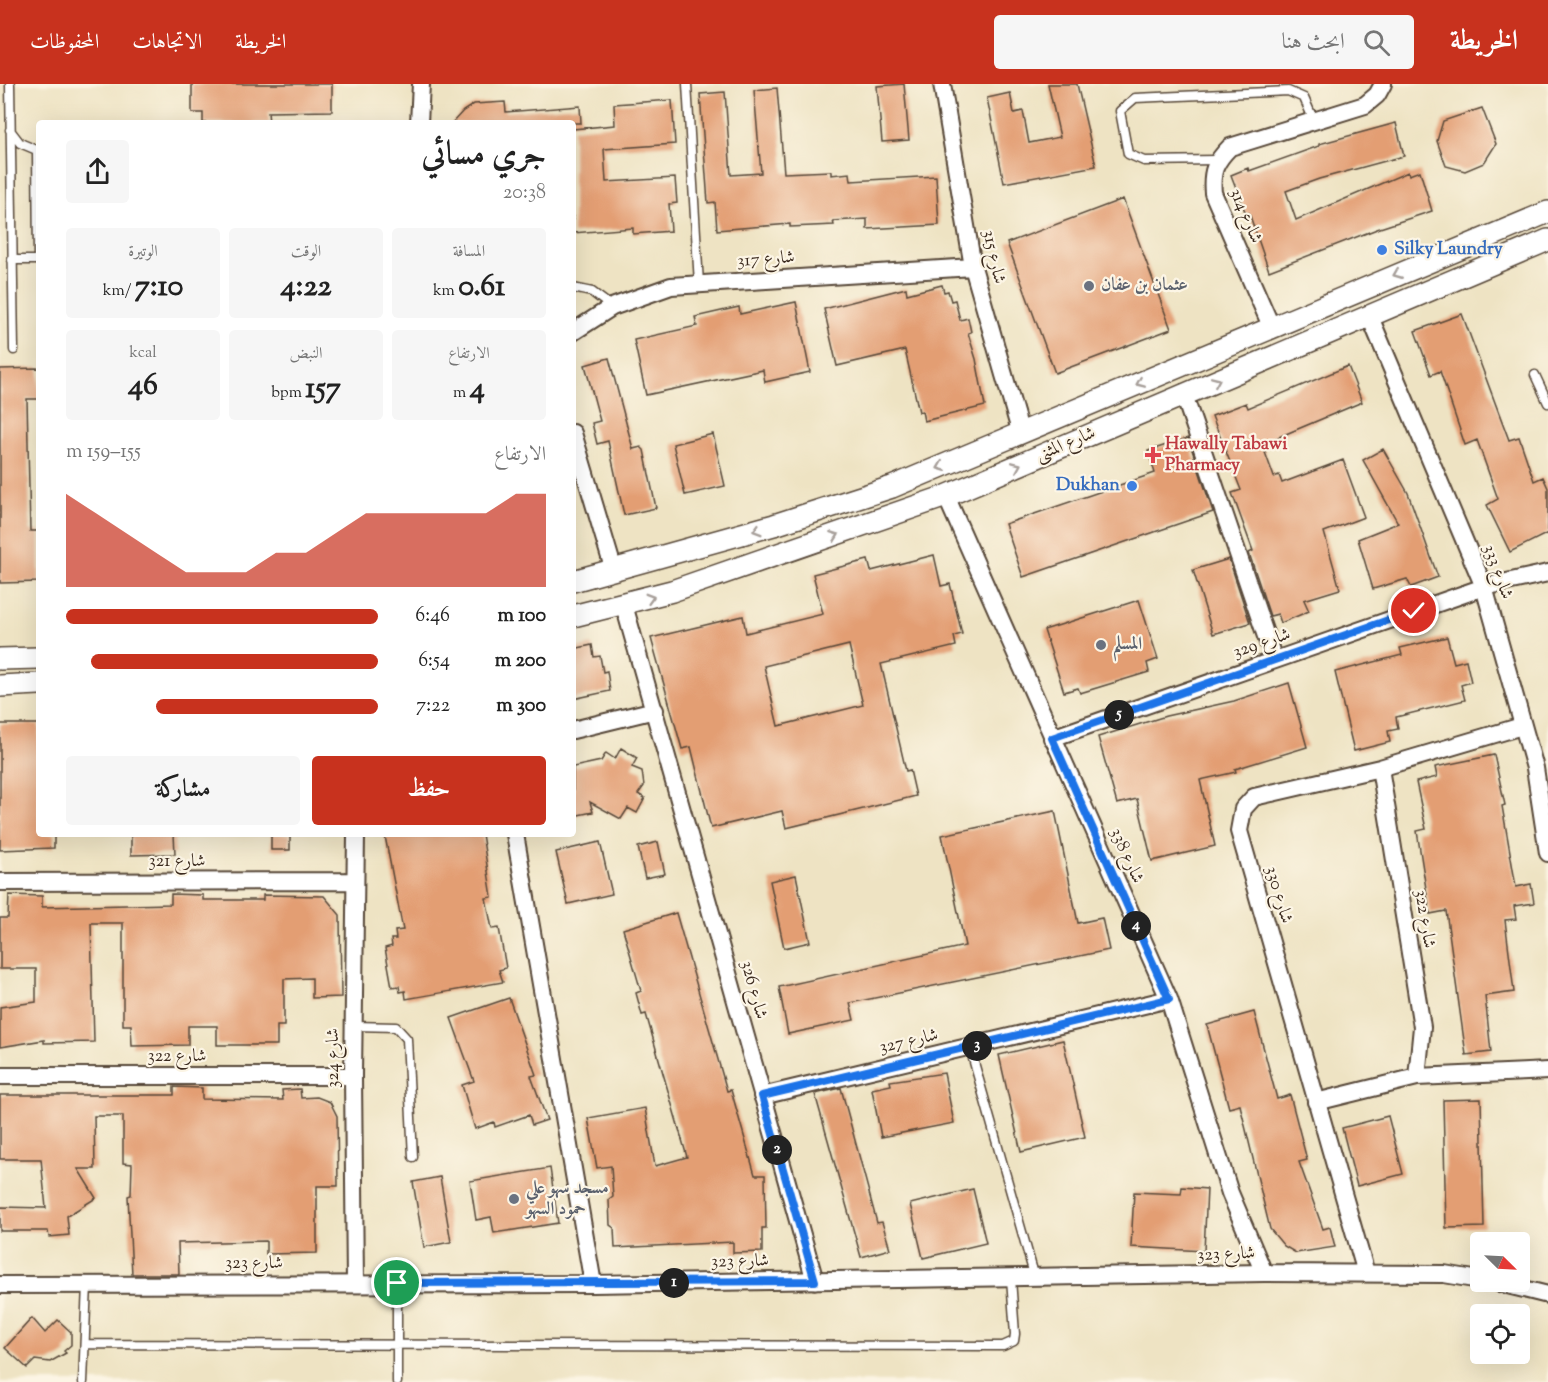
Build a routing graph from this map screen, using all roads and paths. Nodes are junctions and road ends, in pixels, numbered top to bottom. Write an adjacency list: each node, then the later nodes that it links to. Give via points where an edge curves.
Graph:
1 (10, 84): 8 (lane)
2 (422, 84): 6 (street)
3 (687, 84): 16 (lane)
4 (942, 84): 15 (street, شارع 315)
5 (1383, 84): 7 (street, via 1365,105)
6 (418, 120)
7 (1314, 121): 10 (street, via 1230,147); 10 (lane, via 1304,98 1288,91 1134,98 1120,111 1128,154 1144,161)
8 (10, 130): 9 (lane, via 20,143); 13 (lane)
9 (36, 151)
10 (1217, 160): 20 (street, شارع 314, via 1211,175 1212,193)
11 (1548, 212): 20 (street, شارع المثنى, one-way to 20)
12 (1548, 240): 19 (street, شارع المثنى)
13 (12, 260): 14 (lane); 22 (lane)
14 (36, 260)
15 (973, 267): 16 (street, شارع 317); 26 (street, شارع 315)
16 (699, 284): 18 (street, شارع 317, via 671,286)
17 (576, 289): 18 (lane, via 592,292)
18 (612, 307): 21 (street, شارع 317)
19 (1370, 317): 24 (street, شارع المثنى, one-way to 19); 32 (street, شارع 333)
20 (1271, 326): 26 (street, شارع المثنى, one-way to 26)
21 (576, 330)
22 (14, 350)
23 (1535, 375): 25 (lane)
24 (1184, 395): 28 (street, شارع المثنى, one-way to 24); 37 (street)
25 (1548, 403)
26 (1021, 434): 29 (street, شارع المثنى, one-way to 29, via 881,490)
27 (576, 443): 29 (street)
28 (946, 496): 33 (street, شارع المثنى, one-way to 28, via 756,564); 43 (street, شارع 338)
29 (614, 571): 31 (street, شارع المثنى)
30 (1548, 573): 32 (street, شارع 329)
31 (576, 580)
32 (1484, 587): 37 (street, شارع 329); 41 (street, شارع 333)
33 (624, 605): 34 (street, شارع المثنى); 40 (street, شارع 326)
34 (576, 615)
35 (36, 658): 36 (street)
36 (0, 659)
37 (1274, 660): 43 (street, شارع 329)
38 (36, 684): 39 (street)
39 (0, 686)
40 (655, 710): 42 (street); 58 (street, شارع 326)
41 (1522, 726): 44 (street, شارع 330); 45 (street, شارع 333)
42 (576, 729)
43 (1052, 738): 51 (street, شارع 338)
44 (1380, 768): 57 (street, شارع 322, via 1422,1027); 59 (street, شارع 330, via 1254,797 1243,809 1239,831)
45 (1541, 768): 48 (street, شارع 333)
46 (356, 837): 49 (street, شارع 324)
47 (516, 837): 70 (street)
48 (1548, 853)
49 (355, 881): 50 (street, شارع 321); 52 (street, شارع 324)
50 (0, 882)
51 (1169, 999): 53 (street, شارع 327); 61 (street, شارع 338, via 1230,1193)
52 (354, 1026): 56 (street, شارع 324); 60 (lane, via 396,1027 407,1039)
53 (970, 1048): 58 (street, شارع 327); 65 (lane)
54 (1548, 1071): 57 (street)
55 (0, 1076): 56 (street, شارع 322)
56 (353, 1076): 67 (street, شارع 324)
57 (1417, 1077): 59 (street)
58 (762, 1096): 66 (street, شارع 326)
59 (1316, 1102): 62 (street, شارع 330)
60 (413, 1157)
61 (1264, 1273): 62 (street, شارع 323); 65 (street, شارع 323)
62 (1366, 1273): 63 (street, شارع 323)
63 (1470, 1278)
64 (1011, 1279): 65 (street, شارع 323); 66 (street, شارع 323); 75 (lane, via 1016,1334 1014,1341 1003,1346)
65 (1035, 1279)
66 (815, 1281): 70 (street, شارع 323)
67 (355, 1283): 68 (street, شارع 323); 69 (street, شارع 323)
68 (397, 1283): 70 (street, شارع 323); 75 (lane)
69 (87, 1284): 71 (street, شارع 323); 74 (lane)
70 (593, 1284)
71 (0, 1285)
72 (1530, 1291): 73 (street)
73 (1548, 1295)
74 (85, 1344): 75 (lane); 76 (lane)
75 (397, 1344): 77 (lane)
76 (83, 1382)
77 (397, 1382)

